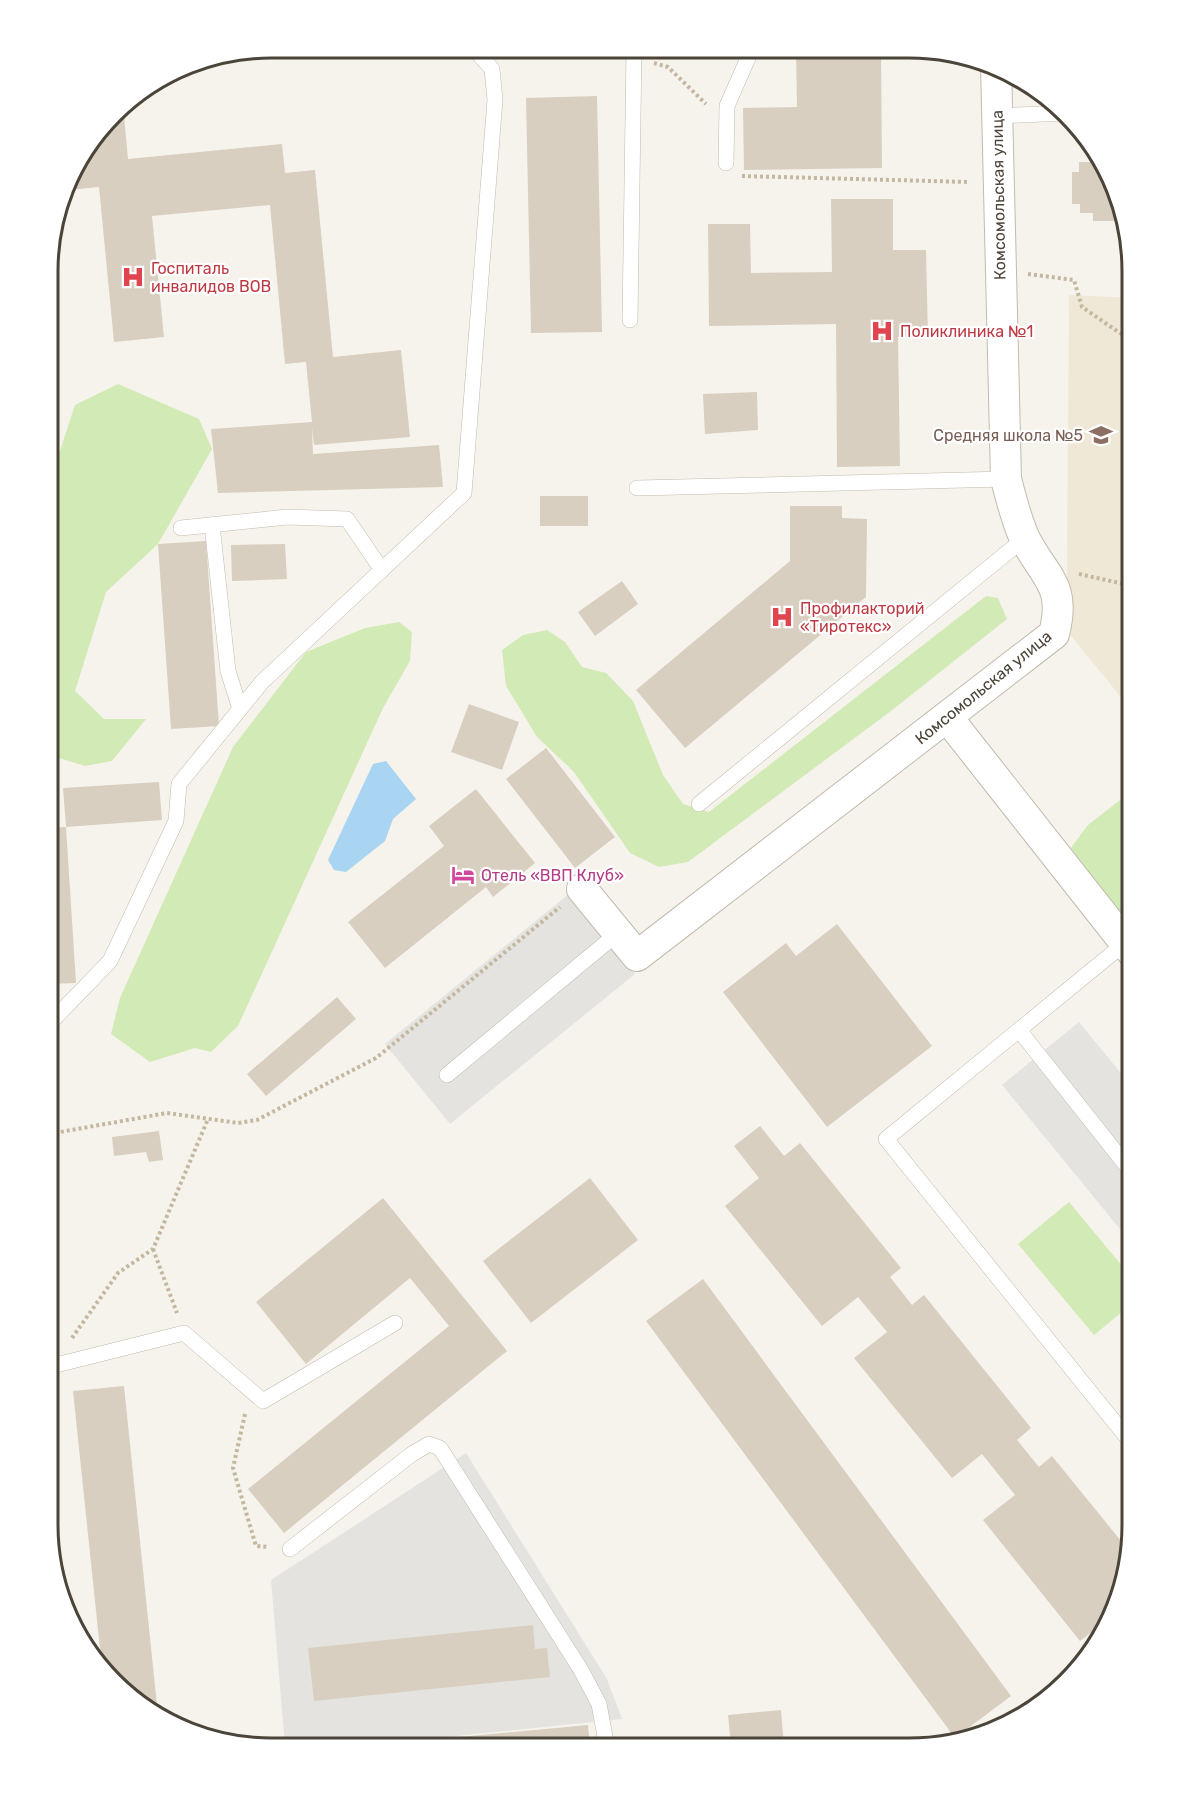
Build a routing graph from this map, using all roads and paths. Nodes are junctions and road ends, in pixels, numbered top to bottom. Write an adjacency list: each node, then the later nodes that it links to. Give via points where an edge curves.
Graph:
1 (634, 58): 13 (lane)
2 (749, 58): 9 (lane, via 727,106)
3 (483, 59): 20 (lane, via 492,69 495,100 464,493)
4 (668, 67): 6 (path)
5 (996, 77): 8 (street, Комсомольская улица)
6 (707, 106)
7 (1053, 114): 8 (lane)
8 (996, 116): 11 (street, Комсомольская улица)
9 (726, 163)
10 (740, 176): 11 (path)
11 (998, 183): 15 (street, Комсомольская улица)
12 (1022, 274): 14 (path, via 1074,280 1082,307)
13 (630, 320)
14 (1122, 334)
15 (1006, 479): 16 (lane); 19 (street, Комсомольская улица)
16 (636, 488)
17 (212, 525): 18 (lane); 20 (lane, via 287,516 347,519); 23 (lane, via 228,671)
18 (181, 528)
19 (1025, 538): 24 (street, Комсомольская улица, via 1055,588 1060,610 1054,634); 25 (lane)
20 (382, 570): 23 (lane, via 262,682)
21 (1067, 571): 22 (path)
22 (1122, 584)
23 (240, 709): 30 (lane, via 179,784 176,821 110,960)
24 (947, 717): 27 (street, Комсомольская улица, via 637,956); 28 (street)
25 (699, 804)
26 (582, 889): 27 (street, Комсомольская улица); 33 (path, via 376,1058 257,1120 238,1123)
27 (618, 933): 32 (lane)
28 (1122, 939)
29 (1122, 953): 31 (lane)
30 (58, 1015)
31 (1019, 1030): 35 (lane); 42 (lane, via 886,1139)
32 (447, 1075)
33 (208, 1119): 34 (path, via 167,1113); 36 (path)
34 (58, 1132)
35 (1122, 1160)
36 (153, 1249): 38 (path); 39 (path, via 118,1273)
37 (395, 1323): 41 (lane, via 263,1401)
38 (184, 1333): 40 (lane); 41 (lane)
39 (58, 1356)
40 (58, 1365)
41 (250, 1390): 43 (path, via 233,1468 256,1546)
42 (1122, 1433)
43 (290, 1549): 44 (lane, via 412,1454 429,1444 440,1448 581,1670 599,1704)
44 (605, 1738)

